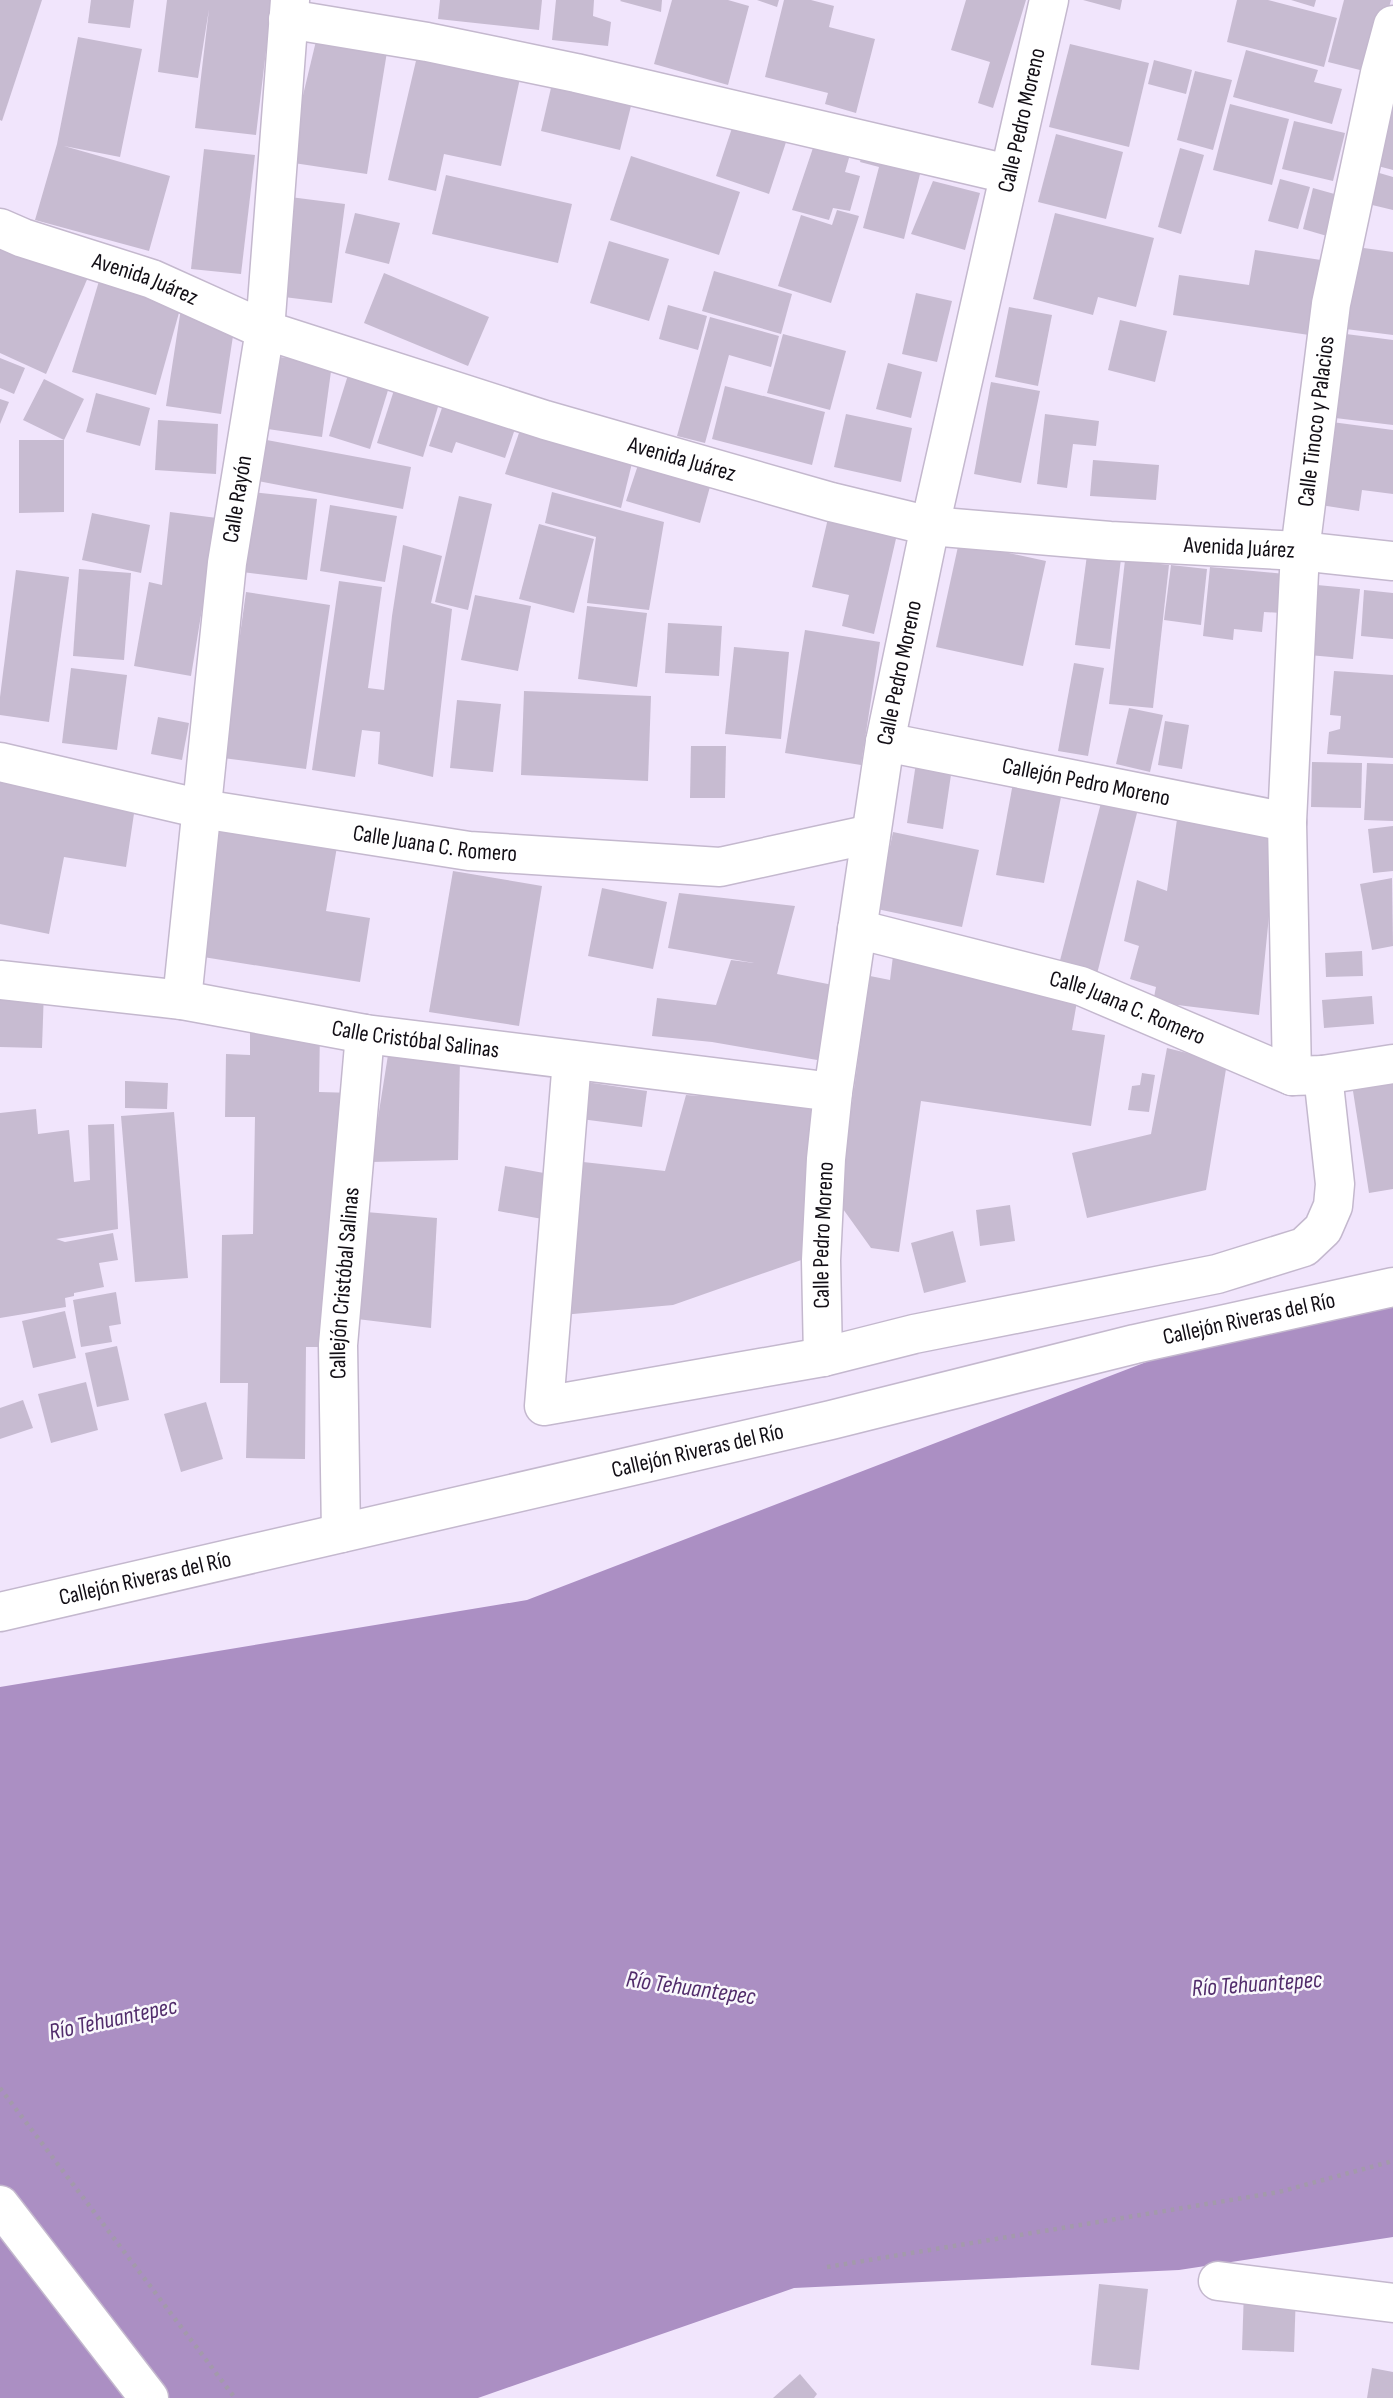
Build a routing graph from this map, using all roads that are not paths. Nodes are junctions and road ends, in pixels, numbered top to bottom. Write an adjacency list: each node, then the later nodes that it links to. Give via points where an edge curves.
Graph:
1 (1049, 0): 4 (street, Calle Pedro Moreno)
2 (289, 9): 4 (street); 6 (street, Calle Rayón)
3 (1393, 25): 8 (street, Calle Tinoco y Palacios, via 1331,304)
4 (1008, 174): 7 (street, Calle Pedro Moreno)
5 (0, 228): 6 (street, Avenida Juárez, via 152,279)
6 (265, 330): 7 (street, Avenida Juárez, via 545,420); 12 (street, Calle Rayón, via 227,563)
7 (930, 526): 8 (street, Avenida Juárez); 10 (street, Calle Pedro Moreno)
8 (1300, 551): 9 (street, Avenida Juárez); 13 (street, Calle Tinoco y Palacios)
9 (1393, 561)
10 (885, 742): 13 (street, Callejón Pedro Moreno); 14 (street, Calle Pedro Moreno)
11 (0, 762): 12 (street, Calle Juana C. Romero)
12 (202, 810): 14 (street, Calle Juana C. Romero, via 469,851 720,867); 17 (street, Calle Rayón)
13 (1287, 822): 21 (street, Calle Tinoco y Palacios)
14 (871, 834): 15 (street, Calle Pedro Moreno)
15 (857, 929): 21 (street, Calle Juana C. Romero, via 1081,986); 22 (street, Calle Pedro Moreno)
16 (0, 980): 17 (street, Calle Cristóbal Salinas)
17 (182, 1000): 18 (street, Calle Cristóbal Salinas)
18 (365, 1034): 19 (street, Calle Cristóbal Salinas); 25 (street, Callejón Cristóbal Salinas, via 338,1345)
19 (572, 1060): 22 (street, Calle Cristóbal Salinas); 24 (street, Calle Tinoco y Palacios, via 544,1406)
20 (1393, 1064): 21 (street)
21 (1308, 1075): 24 (street, Calle Tinoco y Palacios, via 1335,1184 1333,1206 1323,1229 1304,1247 1217,1274 914,1334)
22 (833, 1092): 24 (street, Calle Pedro Moreno, via 821,1260)
23 (1393, 1287): 25 (street, Callejón Riveras del Río)
24 (823, 1357)
25 (341, 1533): 26 (street, Callejón Riveras del Río)
26 (0, 1612)
27 (0, 2205): 30 (street)
28 (1218, 2281): 29 (street)
29 (1393, 2303)
30 (149, 2398)

